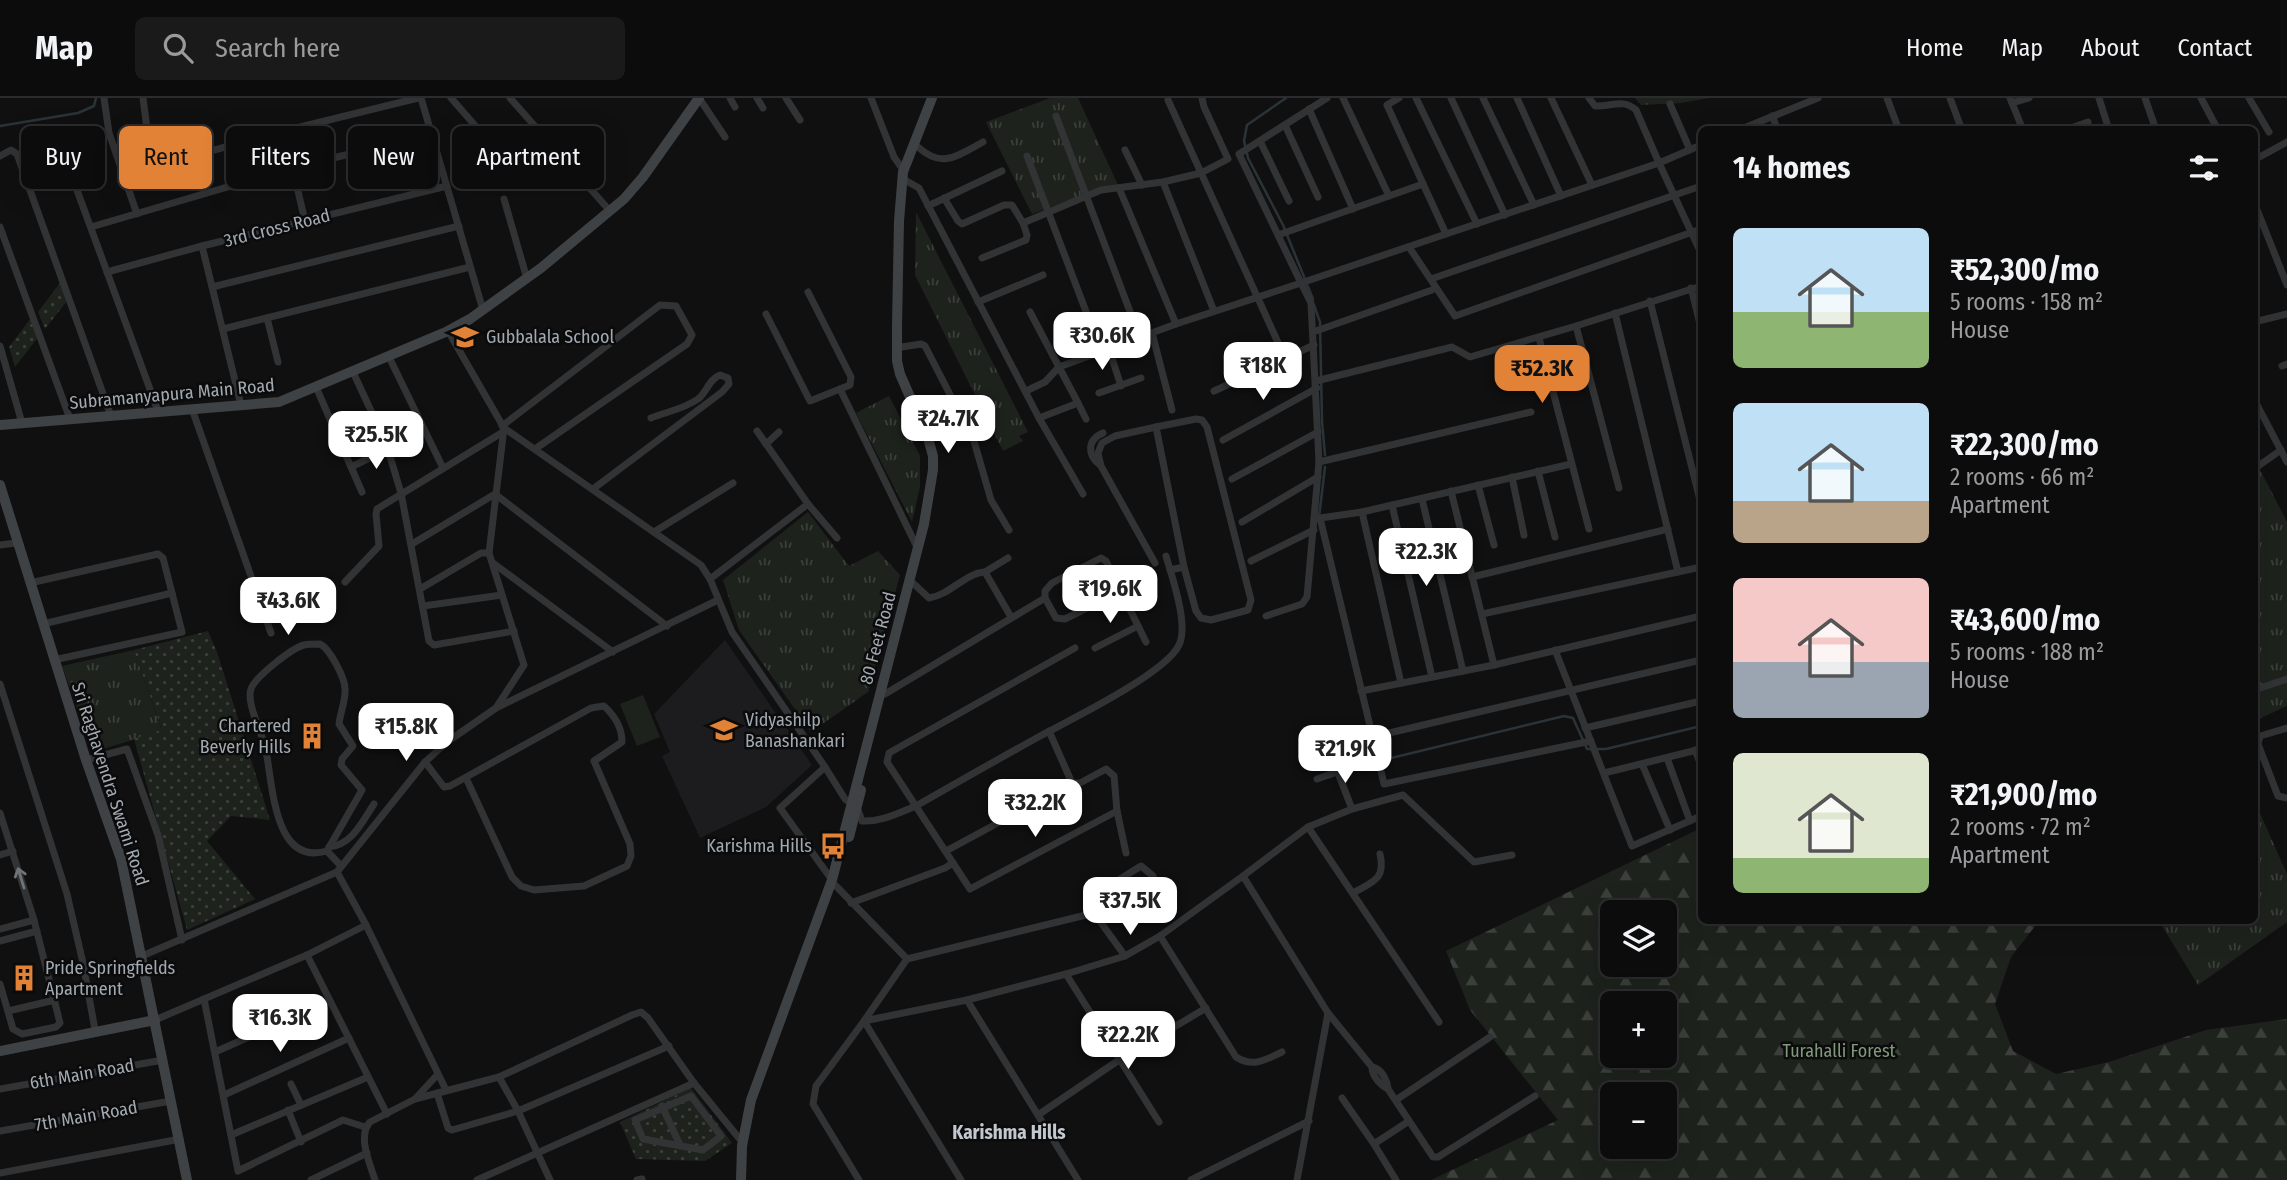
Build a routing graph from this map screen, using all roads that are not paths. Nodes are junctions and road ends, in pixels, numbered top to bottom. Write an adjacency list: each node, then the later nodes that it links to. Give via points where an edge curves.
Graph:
1 (104, 98): 72 (street)
2 (143, 98): 44 (street)
3 (419, 98): 45 (street); 46 (street)
4 (451, 98): 47 (street)
5 (510, 98): 48 (street)
6 (699, 98): 58 (street); 100 (main road, Subramanyapura Main Road, via 643,177)
7 (730, 98): 35 (street)
8 (757, 98): 36 (street)
9 (786, 98): 40 (street)
10 (871, 98): 76 (street)
11 (932, 98): 76 (main road, 80 Feet Road)
12 (938, 98): 63 (main road, 80 Feet Road)
13 (1202, 98): 71 (street)
14 (1326, 98): 37 (street)
15 (1343, 98): 89 (street)
16 (1399, 98): 33 (street)
17 (1416, 98): 107 (street)
18 (1451, 98): 104 (street)
19 (1483, 98): 97 (street)
20 (1517, 98): 90 (street)
21 (1551, 98): 80 (street)
22 (1589, 98): 73 (street, via 1595,106 1630,104)
23 (1818, 98): 38 (street)
24 (1887, 98): 51 (street)
25 (1950, 98): 52 (street)
26 (2029, 98): 32 (street)
27 (2099, 98): 55 (street)
28 (2145, 98): 42 (street)
29 (2201, 98): 56 (street)
30 (2249, 98): 57 (street)
31 (1168, 100): 75 (street)
32 (2011, 101): 53 (street)
33 (1385, 102): 78 (street)
34 (1670, 104): 65 (street)
35 (735, 107)
36 (763, 108)
37 (1310, 109): 43 (street); 99 (street)
38 (1772, 116): 49 (street); 50 (street)
39 (1056, 117): 94 (street)
40 (800, 120)
41 (2088, 122): 54 (street)
42 (2154, 124)
43 (1285, 125): 59 (street); 92 (street)
44 (147, 126)
45 (304, 126)
46 (429, 126)
47 (474, 126)
48 (535, 126)
49 (1748, 126)
50 (1776, 126)
51 (1898, 126)
52 (1960, 126)
53 (2021, 126)
54 (2076, 126)
55 (2108, 126)
56 (2216, 126)
57 (2269, 132)
58 (725, 137)
59 (1260, 141): 66 (street); 96 (street)
60 (983, 142): 63 (street, via 946,159 930,158)
61 (2287, 142): 70 (street)
62 (1698, 146): 65 (street)
63 (918, 147): 76 (main road, 80 Feet Road)
64 (1125, 150): 79 (street)
65 (1690, 150): 73 (street)
66 (1239, 154): 71 (street); 114 (street)
67 (438, 155): 81 (street)
68 (0, 156): 176 (street, via 16,152)
69 (1027, 156): 103 (street)
70 (2258, 158)
71 (1228, 159): 75 (street)
72 (119, 162)
73 (1659, 163): 80 (street); 91 (street)
74 (1002, 171): 93 (street)
75 (1201, 173): 77 (street); 131 (street)
76 (905, 177): 98 (street, via 919,188); 153 (main road, 80 Feet Road); 234 (main road, 80 Feet Road, via 899,220 897,361 933,456)
77 (1163, 182): 79 (street); 136 (street)
78 (1423, 184): 89 (street); 113 (street)
79 (1142, 185): 84 (street)
80 (1592, 185): 90 (street)
81 (447, 186): 105 (street, 3rd Cross Road); 108 (street)
82 (1698, 187): 91 (street)
83 (226, 188): 102 (street)
84 (1119, 188): 94 (street); 143 (street)
85 (77, 189): 110 (street)
86 (128, 189): 102 (street)
87 (297, 189): 105 (street)
88 (591, 189): 100 (street)
89 (1389, 196): 99 (street)
90 (1561, 196): 97 (street)
91 (1674, 196): 112 (street); 123 (street)
92 (1318, 197)
93 (944, 198): 98 (street); 106 (street, via 962,224 1004,205 1012,205)
94 (1086, 198): 103 (street); 149 (street)
95 (504, 199): 122 (street)
96 (1289, 201)
97 (1534, 205): 104 (street)
98 (928, 206): 133 (street)
99 (1353, 209): 114 (street)
100 (610, 211): 122 (main road, Subramanyapura Main Road)
101 (2258, 212): 125 (street)
102 (137, 214): 110 (street)
103 (1048, 214): 106 (street); 154 (street)
104 (1505, 215): 107 (street)
105 (305, 221): 115 (street, 3rd Cross Road)
106 (1023, 223): 118 (street, via 1026,240)
107 (1477, 224): 113 (street)
108 (458, 226): 119 (street); 126 (street)
109 (0, 227): 179 (street)
110 (91, 227): 120 (street)
111 (1698, 230): 112 (street)
112 (1690, 233): 117 (street); 123 (street, via 1455,316)
113 (1446, 234): 116 (street)
114 (1278, 235): 124 (street)
115 (202, 246): 120 (street, 3rd Cross Road); 126 (street)
116 (1409, 247): 123 (street); 124 (street)
117 (1698, 248)
118 (982, 258)
119 (470, 267): 134 (street); 141 (street)
120 (107, 272): 174 (street)
121 (1043, 275): 133 (street)
122 (527, 279): 134 (main road, Subramanyapura Main Road)
123 (1431, 279)
124 (1301, 283): 131 (street); 147 (street, via 1311,303)
125 (2287, 285)
126 (212, 287): 145 (street)
127 (1698, 287): 128 (street)
128 (1691, 288): 132 (street); 140 (street)
129 (1432, 290): 147 (street)
130 (807, 292): 165 (street, via 851,377 850,385)
131 (1256, 298): 136 (street); 157 (street)
132 (1650, 301): 137 (street); 212 (street)
133 (978, 302): 166 (street)
134 (483, 310): 146 (main road, Subramanyapura Main Road)
135 (1030, 312): 159 (street)
136 (1214, 312): 143 (street)
137 (1615, 313): 144 (street); 223 (street)
138 (766, 314): 165 (street, via 808,398 814,401)
139 (2287, 314): 142 (street)
140 (1698, 316)
141 (267, 318): 145 (street); 158 (street)
142 (2258, 320)
143 (1176, 324): 148 (street)
144 (1576, 326): 150 (street); 208 (street)
145 (223, 329): 170 (street)
146 (448, 331): 156 (main road, Subramanyapura Main Road); 184 (street)
147 (1313, 332): 151 (street)
148 (1152, 333): 149 (street); 173 (street)
149 (1140, 338): 154 (street)
150 (1539, 338): 162 (street, via 1470,357 1452,347); 196 (street)
151 (1314, 345): 157 (street); 162 (street)
152 (0, 346): 155 (street)
153 (902, 347): 224 (street, via 925,346 974,441 991,499); 250 (main road, 80 Feet Road, via 905,373 933,436 939,463)
154 (1105, 350): 159 (street); 163 (street)
155 (2, 355): 181 (street)
156 (389, 357): 160 (main road, Subramanyapura Main Road); 200 (street)
157 (1285, 358): 167 (street)
158 (278, 362)
159 (1059, 367): 166 (street, via 1045,382); 169 (street)
160 (353, 372): 164 (main road, Subramanyapura Main Road); 192 (street)
161 (1141, 379): 163 (street)
162 (1319, 382): 187 (street); 189 (street)
163 (1121, 386): 168 (street)
164 (316, 387): 170 (main road, Subramanyapura Main Road, via 279,402); 199 (street)
165 (840, 389): 234 (street)
166 (1026, 391): 178 (street)
167 (1214, 391)
168 (1099, 393)
169 (1078, 404): 178 (street); 180 (street)
170 (241, 405): 172 (main road, Subramanyapura Main Road)
171 (2258, 406): 191 (street)
172 (192, 409): 174 (main road, Subramanyapura Main Road); 266 (street)
173 (1172, 410)
174 (158, 411): 176 (main road, Subramanyapura Main Road)
175 (1531, 412): 194 (street)
176 (111, 416): 179 (main road, Subramanyapura Main Road)
177 (651, 418): 209 (street, via 695,401 715,377 728,378 722,392)
178 (1039, 418): 215 (street)
179 (70, 419): 181 (main road, Subramanyapura Main Road)
180 (1086, 419)
181 (22, 423): 182 (main road, Subramanyapura Main Road)
182 (0, 425)
183 (1156, 427): 197 (street, via 1102,443 1098,453); 241 (street); 241 (street, via 1196,419 1207,427 1251,600 1248,610 1211,620 1201,618)
184 (503, 428): 193 (street); 193 (street, via 660,305 676,306 692,335 687,344); 200 (street); 214 (street)
185 (757, 431): 190 (street)
186 (779, 432): 190 (street)
187 (1318, 432): 194 (street); 204 (street)
188 (1103, 433): 197 (street, via 1090,443)
189 (1223, 440)
190 (766, 444): 217 (street)
191 (2283, 448): 195 (street); 198 (street)
192 (388, 449): 199 (street); 213 (street)
193 (535, 449): 209 (street)
194 (1319, 462): 202 (street)
195 (2287, 462)
196 (1571, 464): 201 (street); 222 (street)
197 (1101, 466): 240 (street)
198 (2258, 466)
199 (351, 467): 211 (street)
200 (443, 468): 213 (street)
201 (1538, 471): 203 (street); 228 (street)
202 (1318, 477): 221 (street); 225 (street)
203 (1512, 477): 207 (street); 227 (street)
204 (1232, 479)
205 (733, 483): 226 (street)
206 (0, 485): 218 (main road, Sri Raghavendra Swami Road)
207 (1478, 485): 210 (street); 233 (street)
208 (1619, 488)
209 (593, 489): 226 (street)
210 (1451, 491): 216 (street); 246 (street)
211 (362, 492)
212 (1698, 492)
213 (401, 493): 231 (street); 249 (street, via 377,509 379,546)
214 (495, 494): 231 (street); 235 (street); 263 (street)
215 (1083, 494)
216 (1422, 499): 219 (street); 275 (street)
217 (808, 504): 229 (street); 247 (street)
218 (3, 505): 230 (main road, Sri Raghavendra Swami Road)
219 (1392, 505): 220 (street); 276 (street)
220 (1362, 512): 278 (street); 281 (street, via 1320,518)
221 (1242, 522)
222 (1589, 529)
223 (1668, 529): 245 (street); 246 (street)
224 (1009, 530)
225 (1314, 530): 238 (street); 259 (street, via 1307,597 1302,604)
226 (654, 532): 247 (street, via 701,565)
227 (1524, 536)
228 (1555, 537)
229 (837, 538)
230 (16, 542): 232 (street); 248 (main road, Sri Raghavendra Swami Road)
231 (412, 544): 251 (street)
232 (0, 545)
233 (1494, 545)
234 (918, 548): 306 (main road, 80 Feet Road)
235 (489, 553): 239 (street); 251 (street, via 481,553)
236 (1166, 556): 243 (street)
237 (1008, 558): 244 (street)
238 (1251, 561)
239 (492, 562): 254 (street); 271 (street)
240 (1155, 563)
241 (1184, 567): 243 (street)
242 (1698, 568): 245 (street)
243 (1170, 570): 288 (street, via 1182,629 1180,644 1123,690)
244 (985, 572): 250 (street, via 938,597 929,598); 260 (street)
245 (1678, 572): 258 (street)
246 (1472, 577): 258 (street)
247 (710, 579): 256 (street)
248 (30, 583): 253 (street, via 158,554); 262 (main road, Sri Raghavendra Swami Road)
249 (345, 583)
250 (914, 583): 283 (main road, 80 Feet Road)
251 (420, 589): 257 (street)
252 (1121, 591): 255 (street, via 1065,619 1056,618); 255 (street, via 1104,558 1052,583); 264 (street)
253 (172, 593): 262 (street); 272 (street, via 181,633)
254 (502, 595): 257 (street); 265 (street)
255 (1045, 598): 260 (street)
256 (718, 600): 263 (street); 298 (street, via 732,632)
257 (422, 606): 265 (street, via 429,641 434,645)
258 (1482, 614): 274 (street)
259 (1266, 616)
260 (1012, 617): 283 (street)
261 (1698, 617): 270 (street)
262 (43, 624): 272 (main road, Sri Raghavendra Swami Road)
263 (667, 626): 271 (street)
264 (1138, 626): 267 (street); 269 (street)
265 (513, 631): 285 (street, via 524,665)
266 (271, 633)
267 (1146, 642)
268 (1075, 648): 307 (street, via 889,752 887,762)
269 (1095, 648)
270 (1555, 650): 274 (street); 282 (street)
271 (613, 652): 285 (street)
272 (54, 660): 294 (main road, Sri Raghavendra Swami Road)
273 (1698, 661): 282 (street)
274 (1494, 665): 275 (street)
275 (1463, 671): 276 (street)
276 (1432, 677): 278 (street)
277 (2287, 678): 280 (street)
278 (1401, 683): 281 (street)
279 (0, 684): 354 (street, via 67,894)
280 (2258, 689)
281 (1361, 691): 289 (street)
282 (1572, 692): 286 (street); 289 (street)
283 (886, 694): 306 (main road, 80 Feet Road)
284 (1698, 702): 286 (street)
285 (496, 708): 295 (street)
286 (1585, 728): 290 (street)
287 (2287, 728): 304 (street, via 2260,736 2258,744 2273,789)
288 (1049, 731): 303 (street); 307 (street)
289 (1373, 737): 290 (street, via 1384,784)
290 (1591, 741): 300 (street)
291 (1328, 747): 299 (street)
292 (1698, 750): 293 (street)
293 (1667, 758): 297 (street); 312 (street)
294 (86, 760): 335 (street, via 128,749 158,835); 338 (main road, Sri Raghavendra Swami Road, via 121,859)
295 (425, 762): 301 (street, via 444,787); 323 (street)
296 (1363, 763): 299 (street)
297 (1642, 764): 300 (street); 314 (street)
298 (825, 767): 306 (street, via 845,799); 326 (street, via 780,808)
299 (1338, 772): 302 (street); 308 (street)
300 (1604, 774): 314 (street, via 1632,846)
301 (466, 778): 301 (street, via 512,877 521,886 534,890 584,886 627,866 629,844 594,761 622,742 614,715 604,706 591,708)
302 (1317, 779)
303 (1072, 783): 309 (street, via 1111,771); 317 (street)
304 (2287, 798)
305 (374, 804): 315 (street, via 350,839)
306 (854, 805): 307 (street, via 862,821 875,822); 326 (main road, 80 Feet Road)
307 (916, 806): 317 (street)
308 (1352, 809): 313 (street); 321 (street, via 1403,795 1474,862)
309 (1117, 811): 318 (street); 322 (street, via 970,889)
310 (0, 814): 316 (street)
311 (1698, 817): 312 (street)
312 (1690, 821): 314 (street)
313 (1308, 827): 325 (street); 327 (street)
314 (1670, 830)
315 (328, 849): 315 (street, via 362,790 341,765 353,746 339,724 346,691 332,655 326,646 303,645 257,679 250,698 286,835 308,853); 323 (street)
316 (13, 850): 320 (street); 330 (street, one-way to 316)
317 (946, 851): 322 (street)
318 (1126, 853)
319 (1380, 854): 327 (street, via 1380,875)
320 (0, 855)
321 (1512, 855)
322 (953, 863): 328 (street)
323 (339, 869): 331 (street); 335 (street)
324 (1153, 876): 329 (street, via 1141,866 1118,878 1096,894 1101,906)
325 (1242, 876): 334 (street); 349 (street)
326 (834, 883): 328 (street); 393 (main road, 80 Feet Road, via 757,1082); 405 (main road, 80 Feet Road, via 757,1101)
327 (1353, 894): 352 (street)
328 (851, 902): 340 (street)
329 (1094, 912): 339 (street); 340 (street)
330 (34, 920): 332 (street); 333 (street)
331 (366, 925): 337 (street); 365 (street)
332 (0, 929)
333 (37, 931): 336 (street); 344 (street)
334 (1160, 936): 339 (street); 347 (street)
335 (182, 940): 338 (street)
336 (0, 941)
337 (307, 955): 343 (street); 346 (street)
338 (142, 956): 350 (main road, Sri Raghavendra Swami Road)
339 (1125, 956): 341 (street)
340 (907, 959): 351 (street)
341 (1066, 974): 345 (street); 364 (street)
342 (0, 984): 348 (street)
343 (204, 999): 350 (street); 361 (street)
344 (55, 1000): 348 (street); 353 (street, via 60,1023)
345 (967, 1000): 351 (street); 384 (street)
346 (330, 1001): 357 (street); 361 (street)
347 (1206, 1008): 362 (street, via 1240,1060 1261,1062); 364 (street)
348 (8, 1011): 355 (street, via 16,1032)
349 (1328, 1013): 377 (street, via 1379,1071); 385 (street)
350 (155, 1020): 354 (main road); 363 (main road, Sri Raghavendra Swami Road)
351 (864, 1021): 406 (street, via 816,1086 813,1104); 407 (street)
352 (1439, 1021)
353 (46, 1029): 355 (street); 358 (street)
354 (95, 1030): 358 (main road)
355 (37, 1031): 358 (street)
356 (1490, 1037): 377 (street)
357 (349, 1038): 366 (street); 372 (street)
358 (45, 1043): 360 (main road)
359 (669, 1046): 367 (street, via 642,1013); 368 (street); 382 (street)
360 (0, 1051)
361 (215, 1052): 372 (street)
362 (1282, 1052)
363 (163, 1060): 370 (street, 6th Main Road); 378 (main road, Sri Raghavendra Swami Road)
364 (1119, 1060): 384 (street); 387 (street)
365 (438, 1074): 371 (street); 375 (street)
366 (368, 1077): 379 (street); 383 (street)
367 (499, 1077): 371 (street); 382 (street)
368 (695, 1083): 376 (street); 393 (street)
369 (291, 1084): 379 (street)
370 (0, 1089)
371 (442, 1091): 375 (street); 382 (street, via 451,1130)
372 (224, 1095): 390 (street)
373 (1535, 1096): 386 (street, via 1438,1157 1433,1157)
374 (1342, 1098): 394 (street)
375 (415, 1099): 383 (street)
376 (659, 1099): 380 (street); 397 (street)
377 (1396, 1100): 386 (street)
378 (171, 1101): 389 (street, 7th Main Road); 391 (main road, Sri Raghavendra Swami Road)
379 (301, 1105): 381 (street)
380 (663, 1108): 395 (street); 395 (street, via 635,1120 643,1139); 395 (street, via 691,1096 721,1136 703,1150)
381 (288, 1110): 390 (street); 392 (street)
382 (518, 1111): 397 (street)
383 (387, 1114): 388 (street)
384 (1038, 1115): 408 (street)
385 (1309, 1121): 409 (street); 410 (street)
386 (1409, 1121): 394 (street)
387 (1159, 1122)
388 (365, 1127): 392 (street, via 343,1120); 396 (street)
389 (0, 1130)
390 (231, 1135): 392 (street, via 238,1171)
391 (180, 1139): 398 (street); 399 (main road, Sri Raghavendra Swami Road)
392 (301, 1142)
393 (743, 1143): 404 (main road, 80 Feet Road)
394 (1374, 1144): 411 (street)
395 (680, 1145)
396 (367, 1153): 400 (street); 401 (street)
397 (538, 1154): 402 (street); 403 (street)
398 (0, 1173)
399 (187, 1180)
400 (311, 1180)
401 (375, 1180)
402 (477, 1180)
403 (550, 1180)
404 (741, 1180)
405 (747, 1180)
406 (859, 1180)
407 (961, 1180)
408 (1078, 1180)
409 (1191, 1180)
410 (1297, 1180)
411 (1396, 1180)

